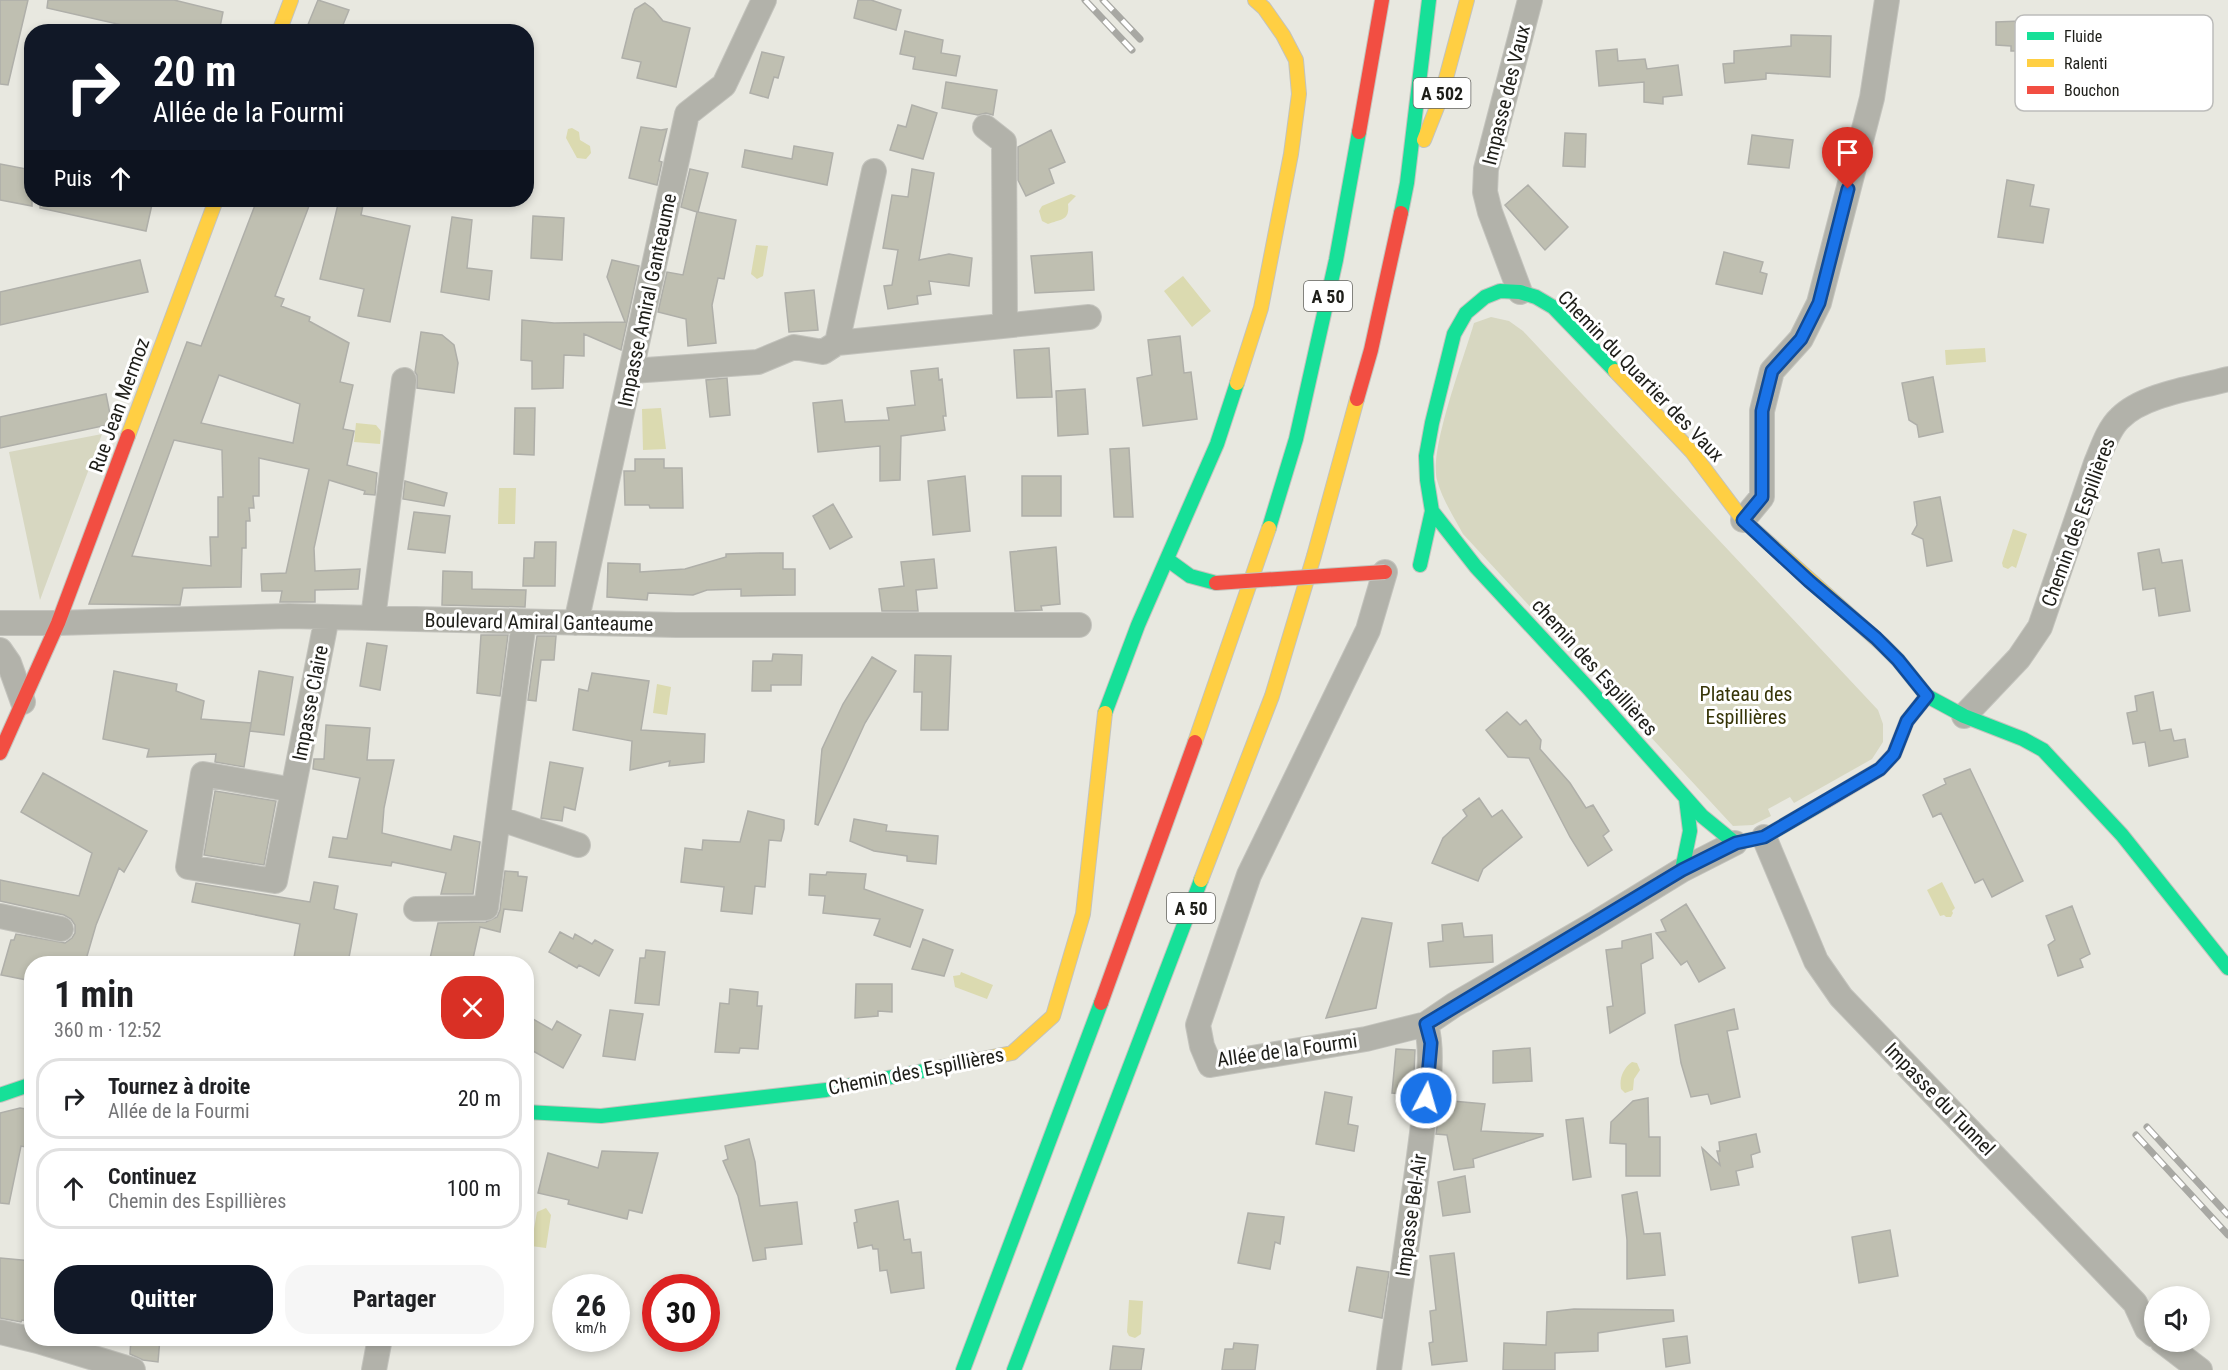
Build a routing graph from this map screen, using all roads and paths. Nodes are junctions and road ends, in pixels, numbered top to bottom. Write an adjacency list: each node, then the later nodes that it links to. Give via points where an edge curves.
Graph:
1 (291, 0): 9 (main road)
2 (764, 0): 18 (street, Impasse Amiral Ganteaume, via 724,85 687,114)
3 (1255, 0): 23 (main road, via 1283,35 1296,60 1299,94 1291,154 1261,308 1217,444)
4 (1382, 0): 62 (main road, A 50, via 1334,271 1296,439 1259,560 1067,1096)
5 (1429, 0): 12 (main road, A 50)
6 (1467, 0): 12 (main road, A 502, via 1441,97)
7 (1530, 0): 14 (street, Impasse des Vaux, via 1486,169 1485,192)
8 (1887, 0): 22 (street, via 1872,98 1819,303 1801,339 1772,371 1762,411 1762,497)
9 (282, 24)
10 (985, 127): 16 (street, via 1004,142)
11 (874, 171): 17 (street)
12 (1407, 183): 63 (main road, A 50, via 1371,350 1272,696)
13 (213, 207): 31 (main road, Rue Jean Mermoz)
14 (1520, 292): 21 (main road, Chemin du Quartier des Vaux, via 1500,291 1485,297 1466,313 1454,334 1426,456); 22 (main road, Chemin du Quartier des Vaux, via 1553,307 1692,452)
15 (1089, 317): 16 (street)
16 (1005, 326): 17 (street)
17 (837, 343): 18 (street, via 823,352 794,347 758,362)
18 (632, 371): 32 (street, Impasse Amiral Ganteaume)
19 (2228, 379): 37 (street, Chemin des Espillières, via 2146,401 2119,419 2096,463 2040,627 2019,658)
20 (404, 380): 28 (street)
21 (1432, 511): 25 (main road, chemin des Espillières); 26 (main road)
22 (1743, 520): 35 (main road, Chemin du Quartier des Vaux, via 1876,638)
23 (1168, 560): 26 (main road, bridge, via 1190,576 1216,583); 53 (main road, Chemin des Espillières, via 1105,709 1083,914 1053,1016 1012,1053 826,1090 601,1116)
24 (1454, 567): 25 (main road)
25 (1476, 567): 40 (main road, chemin des Espillières)
26 (1408, 568): 50 (street, Allée de la Fourmi, via 1368,630 1249,875 1198,1025 1210,1065 1366,1039)
27 (327, 617): 28 (street, Boulevard Amiral Ganteaume); 31 (street, Boulevard Amiral Ganteaume); 39 (street, Impasse Claire)
28 (373, 618): 29 (street, Boulevard Amiral Ganteaume)
29 (524, 622): 32 (street, Boulevard Amiral Ganteaume); 41 (street)
30 (0, 623): 31 (street, Boulevard Amiral Ganteaume)
31 (58, 623): 36 (main road, Rue Jean Mermoz)
32 (576, 623): 33 (street, Boulevard Amiral Ganteaume)
33 (1079, 625)
34 (0, 650): 36 (street)
35 (1927, 696): 37 (main road, Chemin du Quartier des Vaux); 42 (main road, via 1907,721 1894,754 1880,769)
36 (23, 702): 38 (main road, Rue Jean Mermoz)
37 (1964, 716): 49 (main road, Chemin du Quartier des Vaux, via 2043,750 2122,835)
38 (0, 753)
39 (293, 790): 39 (street, Impasse Claire, via 275,881 188,867 203,774)
40 (1686, 799): 43 (main road, chemin des Espillières); 45 (main road, via 1690,831)
41 (498, 818): 44 (street); 46 (street, via 486,908)
42 (1764, 837): 43 (main road); 54 (street, Impasse du Tunnel, via 1816,961 1841,997 2135,1303)
43 (1736, 843): 45 (street, Allée de la Fourmi)
44 (578, 845)
45 (1682, 870): 50 (street, Allée de la Fourmi)
46 (417, 909)
47 (0, 915): 48 (street)
48 (61, 929)
49 (2228, 968)
50 (1426, 1024): 64 (street, Impasse Bel-Air, via 1431,1043 1428,1078)
51 (24, 1087): 52 (main road)
52 (0, 1095)
53 (534, 1112)
54 (2144, 1322)
55 (0, 1332): 56 (street)
56 (24, 1338)
57 (54, 1346): 60 (street)
58 (378, 1346): 61 (street)
59 (2176, 1352): 65 (street)
60 (133, 1370)
61 (374, 1370)
62 (963, 1370)
63 (1014, 1370)
64 (1389, 1370)
65 (2199, 1370)

